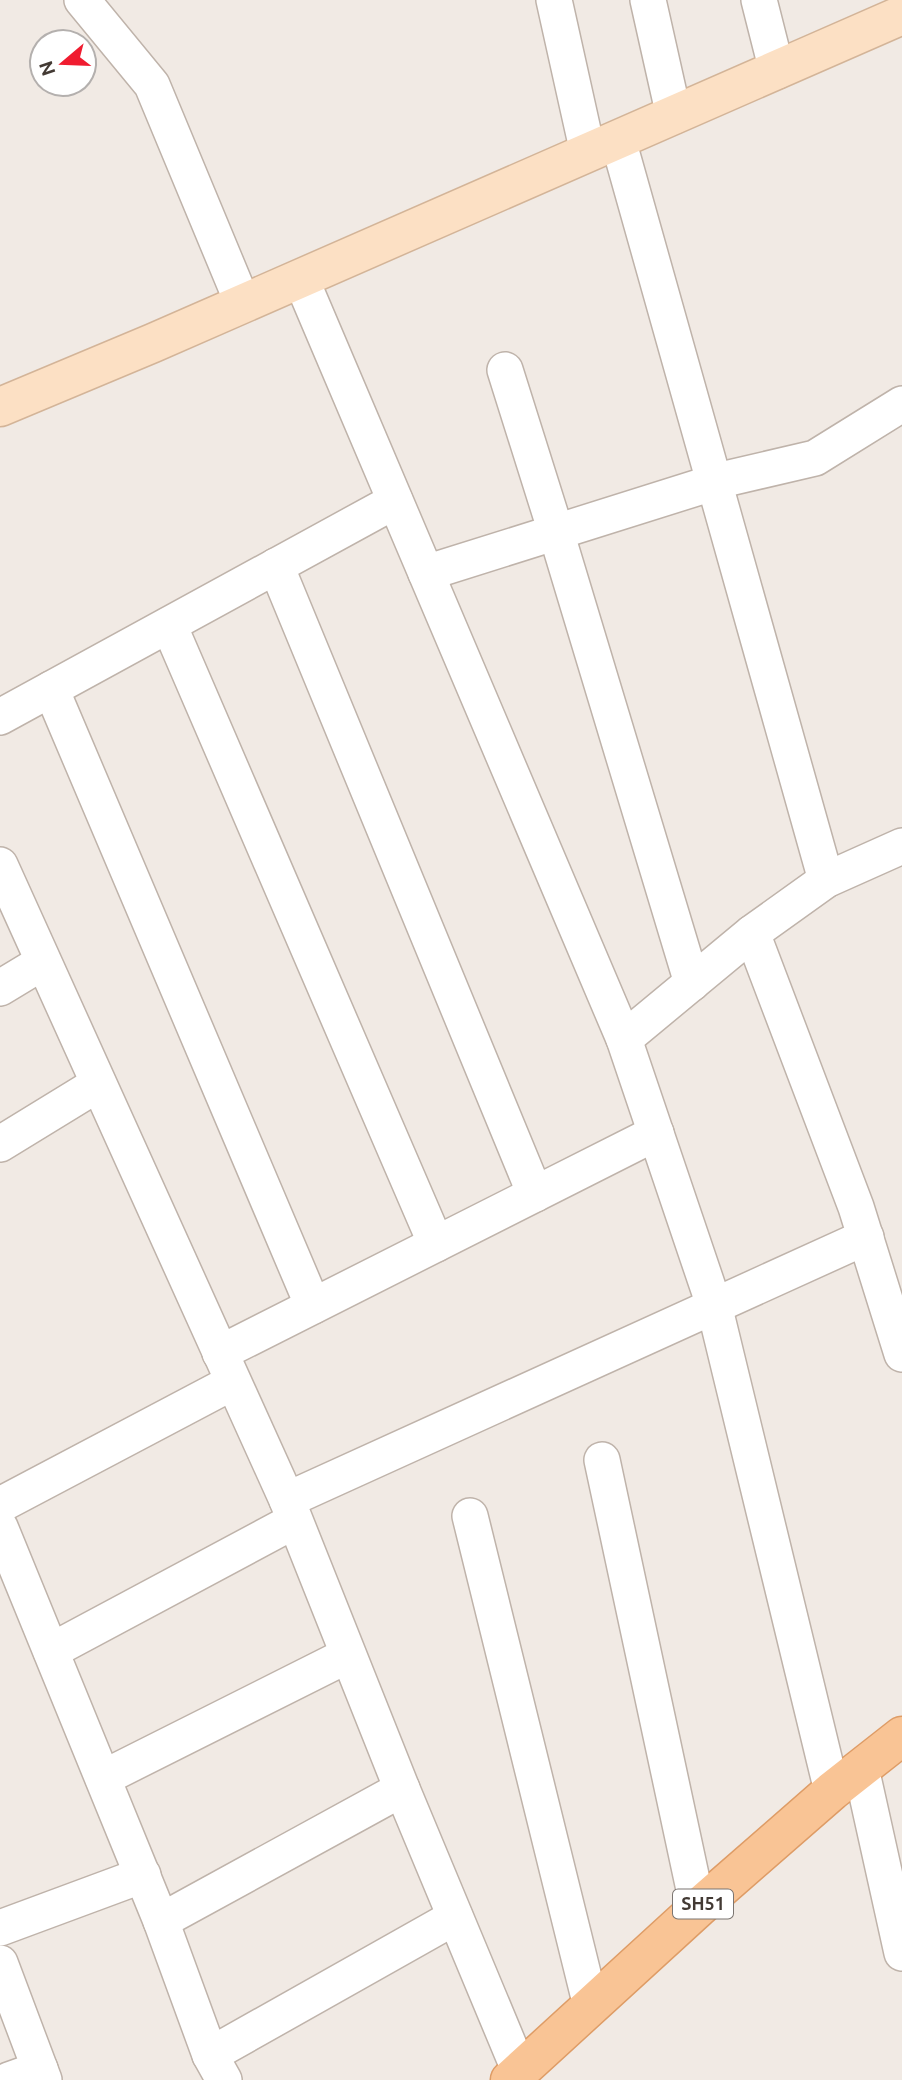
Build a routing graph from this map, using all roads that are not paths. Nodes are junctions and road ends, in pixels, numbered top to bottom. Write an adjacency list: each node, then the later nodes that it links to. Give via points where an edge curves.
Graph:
1 (82, 0): 10 (street, via 152,85)
2 (554, 0): 8 (street)
3 (648, 0): 7 (street)
4 (759, 0): 6 (street)
5 (902, 15): 6 (street)
6 (777, 71): 7 (street)
7 (674, 116): 8 (street)
8 (603, 147): 9 (street); 14 (street)
9 (301, 279): 10 (street); 15 (street)
10 (243, 304): 13 (street)
11 (505, 370): 16 (street)
12 (902, 404): 14 (street, via 815,458)
13 (0, 407)
14 (714, 484): 16 (street); 24 (street)
15 (395, 501): 17 (street); 18 (street)
16 (556, 532): 18 (street); 27 (street)
17 (276, 566): 19 (street); 33 (street)
18 (426, 573): 29 (street)
19 (169, 625): 20 (street); 35 (street)
20 (51, 689): 21 (street); 37 (street)
21 (0, 717)
22 (902, 846): 24 (street)
23 (0, 865): 26 (street)
24 (826, 880): 25 (street)
25 (752, 933): 27 (street); 34 (street)
26 (43, 962): 28 (street); 30 (street)
27 (692, 983): 29 (street)
28 (0, 988)
29 (624, 1040): 31 (street)
30 (99, 1084): 32 (street); 39 (street)
31 (656, 1133): 33 (street); 36 (street)
32 (0, 1144)
33 (535, 1194): 35 (street)
34 (866, 1237): 36 (street); 38 (street)
35 (436, 1244): 37 (street)
36 (715, 1305): 42 (street); 49 (street)
37 (313, 1306): 39 (street)
38 (902, 1354)
39 (227, 1367): 41 (street); 42 (street)
40 (602, 1460): 52 (street)
41 (0, 1505)
42 (291, 1511): 45 (street); 46 (street)
43 (470, 1516): 58 (street)
44 (0, 1527): 45 (street)
45 (51, 1651): 48 (street)
46 (348, 1655): 48 (street); 50 (street)
47 (902, 1735): 49 (main road, SH51)
48 (103, 1778): 51 (street)
49 (847, 1779): 52 (main road, SH51); 56 (street)
50 (402, 1788): 53 (street); 54 (street)
51 (143, 1875): 54 (street); 55 (street)
52 (698, 1908): 58 (main road, SH51)
53 (455, 1917): 59 (street); 61 (street)
54 (162, 1921): 59 (street)
55 (0, 1928)
56 (902, 1953)
57 (0, 1963): 60 (street)
58 (591, 2006): 61 (main road, SH51)
59 (217, 2067)
60 (31, 2076)
61 (515, 2076)

